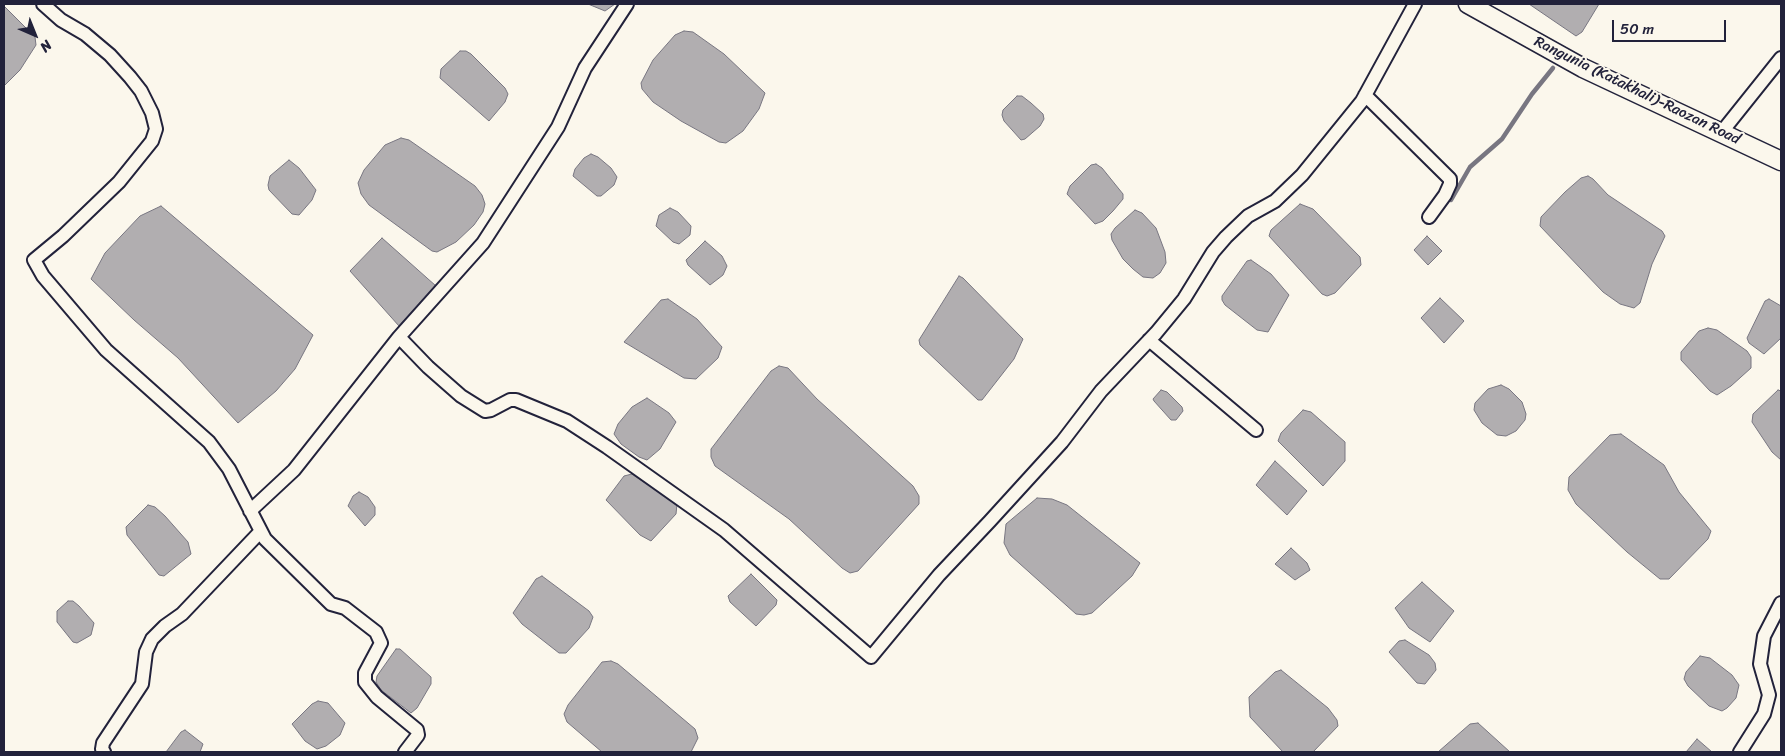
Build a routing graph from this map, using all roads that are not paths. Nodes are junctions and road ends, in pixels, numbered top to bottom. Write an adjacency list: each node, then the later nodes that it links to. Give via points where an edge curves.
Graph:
1 (43, 4): 13 (street, via 61,20 85,34 130,77 152,113 156,128 152,141 119,182 34,260 43,276 106,350 209,442 229,469)
2 (627, 4): 10 (street, via 585,68 558,127 483,243)
3 (1415, 4): 6 (street)
4 (1468, 4): 7 (main road, Rangunia (Katakhali)-Raozan Road, via 1583,68)
5 (1781, 58): 7 (street)
6 (1365, 95): 9 (street, via 1450,179 1443,199); 11 (street, via 1292,187 1248,216 1219,244 1184,299)
7 (1721, 133): 8 (main road, Rangunia (Katakhali)-Raozan Road)
8 (1781, 161)
9 (1428, 217)
10 (399, 336): 11 (street, via 441,379 484,411 516,400 568,421 607,447 724,530 871,657 939,575 1062,442 1101,391); 13 (street, via 294,470)
11 (1149, 340): 12 (street)
12 (1256, 430)
13 (250, 511): 14 (street)
14 (260, 532): 16 (street, via 182,614 152,639 146,652 142,684 103,743); 17 (street, via 331,604 345,608 376,632 381,643 365,673 365,682 377,697 417,730 418,735)
15 (1781, 603): 18 (street, via 1764,636 1760,664 1769,694 1764,714)
16 (104, 752)
17 (405, 752)
18 (1740, 752)

